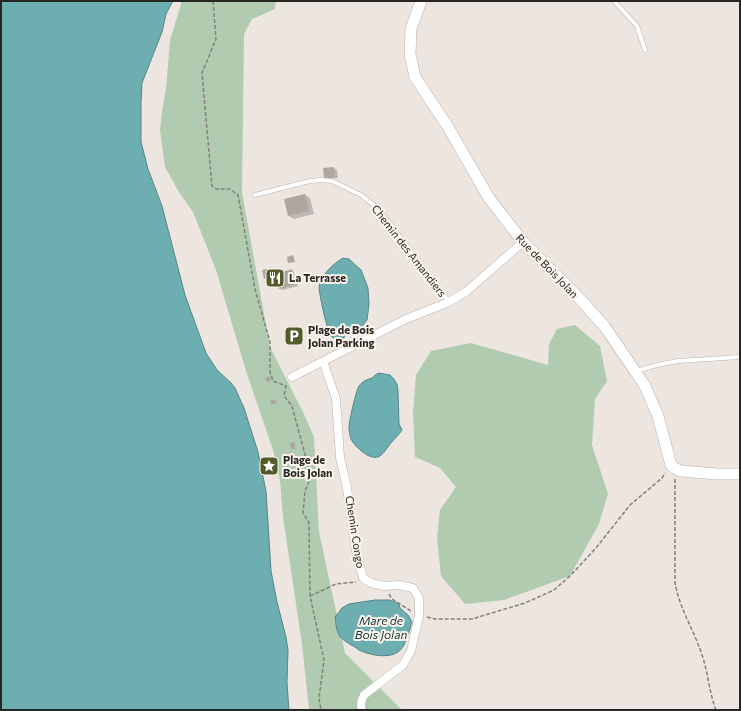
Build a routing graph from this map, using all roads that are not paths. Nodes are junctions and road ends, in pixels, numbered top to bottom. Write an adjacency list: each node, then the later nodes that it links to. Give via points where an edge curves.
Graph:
1 (421, 1): 5 (street, Rue de Bois Jolan, via 411,29 410,54 415,77 448,127 489,198)
2 (614, 1): 3 (lane, via 638,26)
3 (645, 50)
4 (255, 195): 6 (lane, Chemin des Amandiers, via 321,180 332,181 361,195 388,221)
5 (523, 242): 6 (street, via 467,291); 9 (street, Rue de Bois Jolan, via 605,327)
6 (449, 302): 8 (street, via 406,319)
7 (740, 357): 9 (lane, via 678,361)
8 (323, 361): 10 (street); 12 (street, Chemin Congo, via 336,398 340,457 348,488 356,556 363,578 384,586 399,585 413,588 419,598 419,616 411,651 402,665 364,694 361,700)
9 (635, 371): 11 (street, Rue de Bois Jolan, via 645,386 658,416 673,467 681,471)
10 (292, 377)
11 (740, 474)
12 (362, 710)

